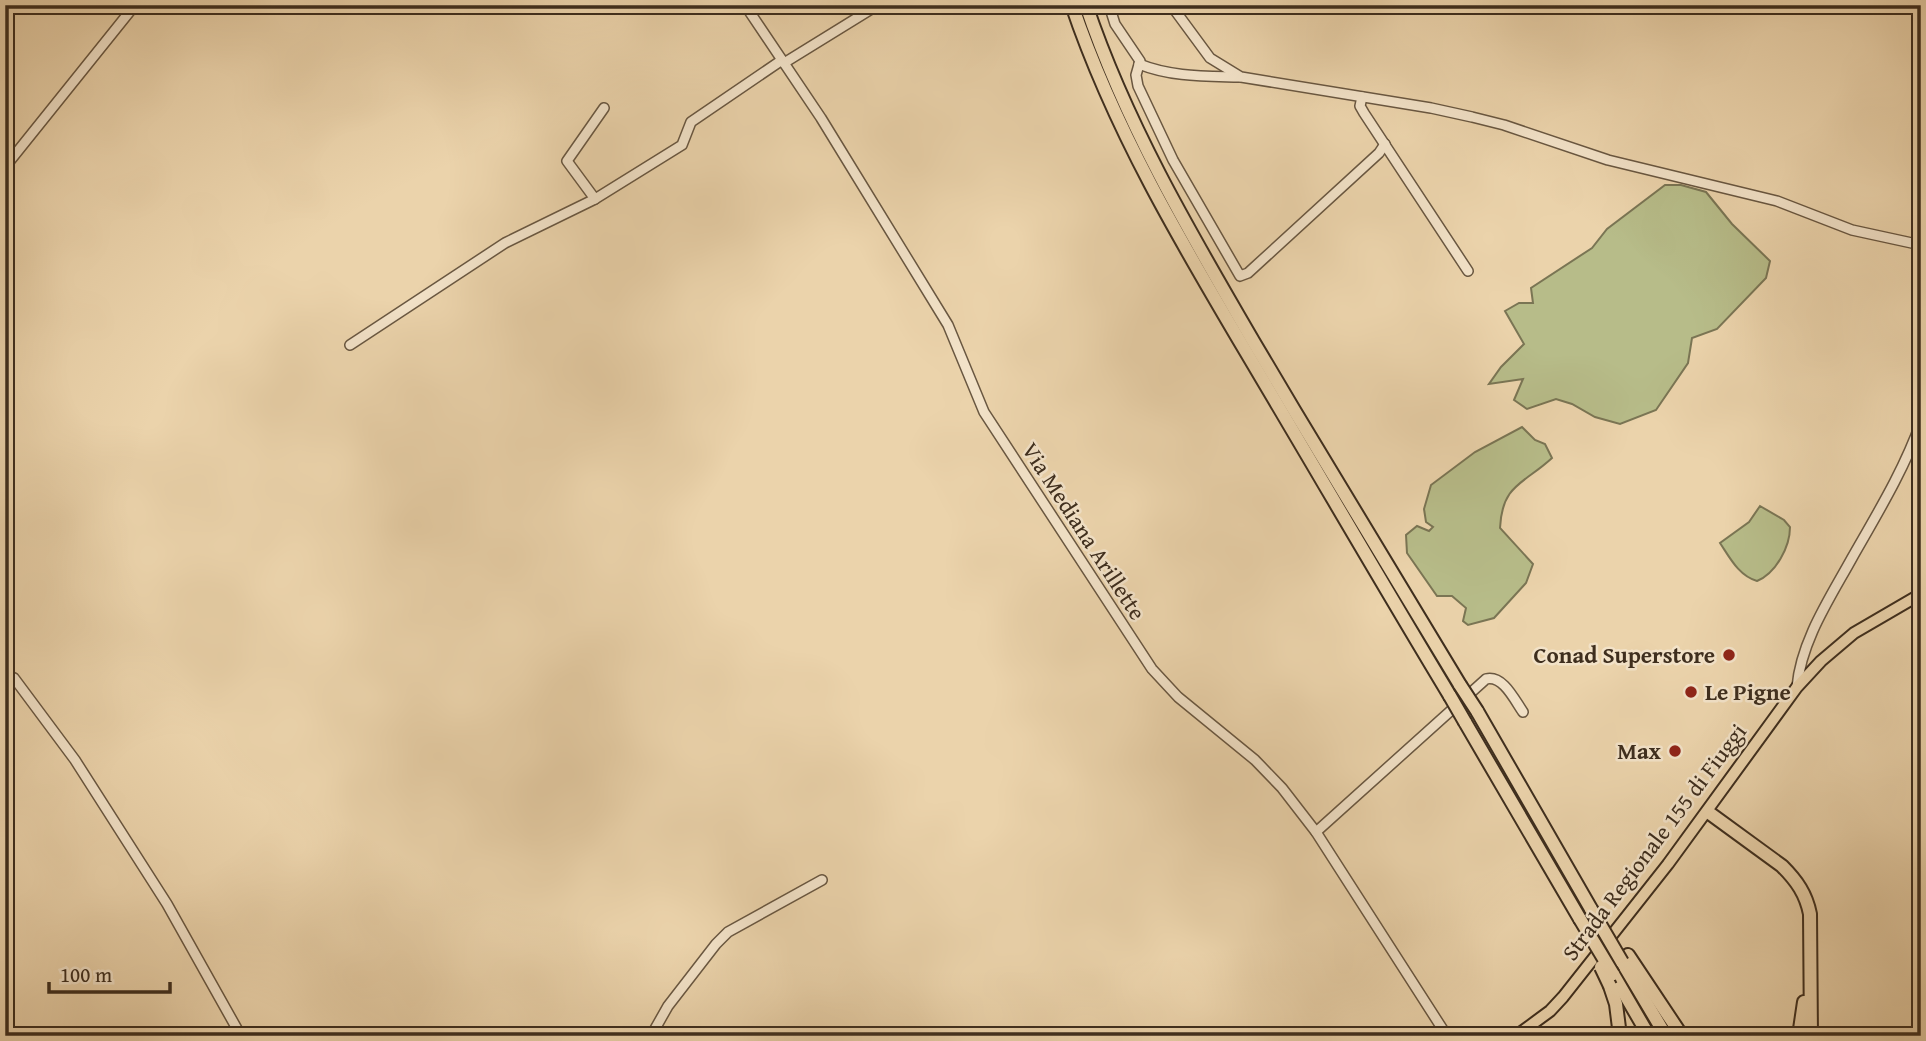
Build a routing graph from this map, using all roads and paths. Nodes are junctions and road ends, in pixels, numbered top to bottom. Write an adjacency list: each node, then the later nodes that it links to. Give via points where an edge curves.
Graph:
1 (135, 5): 14 (street)
2 (745, 5): 8 (street, Via Mediana Arillette)
3 (878, 5): 8 (street)
4 (1072, 5): 29 (highway, bridge, via 1113,113 1184,247 1580,919)
5 (1086, 5): 28 (highway, bridge, via 1124,104 1194,239 1602,929)
6 (1109, 5): 9 (street)
7 (1171, 5): 10 (street, via 1210,58)
8 (783, 61): 15 (street, via 691,122 682,145); 25 (street, Via Mediana Arillette, via 948,325 984,412 1152,669 1178,697 1268,772)
9 (1139, 64): 10 (street, via 1194,76); 13 (street, via 1138,86 1162,138 1240,276)
10 (1241, 77): 11 (street)
11 (1363, 97): 13 (street, via 1360,106); 16 (street, via 1504,125 1608,160 1777,201 1852,230)
12 (604, 108): 15 (street, via 567,161)
13 (1385, 144): 17 (street)
14 (5, 167)
15 (595, 199): 18 (street, via 505,243)
16 (1921, 245)
17 (1468, 271)
18 (350, 345)
19 (1921, 422): 22 (street, via 1900,471 1821,616 1798,673)
20 (1921, 594): 22 (main road, Strada Regionale 155 di Fiuggi, via 1854,633)
21 (5, 674): 30 (street, via 15,678 79,766 167,904)
22 (1797, 687): 24 (main road, Strada Regionale 155 di Fiuggi)
23 (1524, 712): 25 (street, via 1500,681 1486,679)
24 (1708, 812): 27 (highway, via 1793,877 1807,898); 33 (main road, Strada Regionale 155 di Fiuggi, via 1563,997)
25 (1316, 832): 32 (street, Via Mediana Arillette)
26 (822, 880): 31 (street, via 728,932 668,1006)
27 (1810, 949): 38 (highway); 39 (highway)
28 (1625, 958): 36 (highway); 37 (highway)
29 (1611, 980): 34 (highway); 35 (highway)
30 (241, 1036)
31 (651, 1036)
32 (1447, 1036)
33 (1516, 1036)
34 (1620, 1036)
35 (1649, 1036)
36 (1665, 1036)
37 (1682, 1036)
38 (1799, 1036)
39 (1811, 1036)

